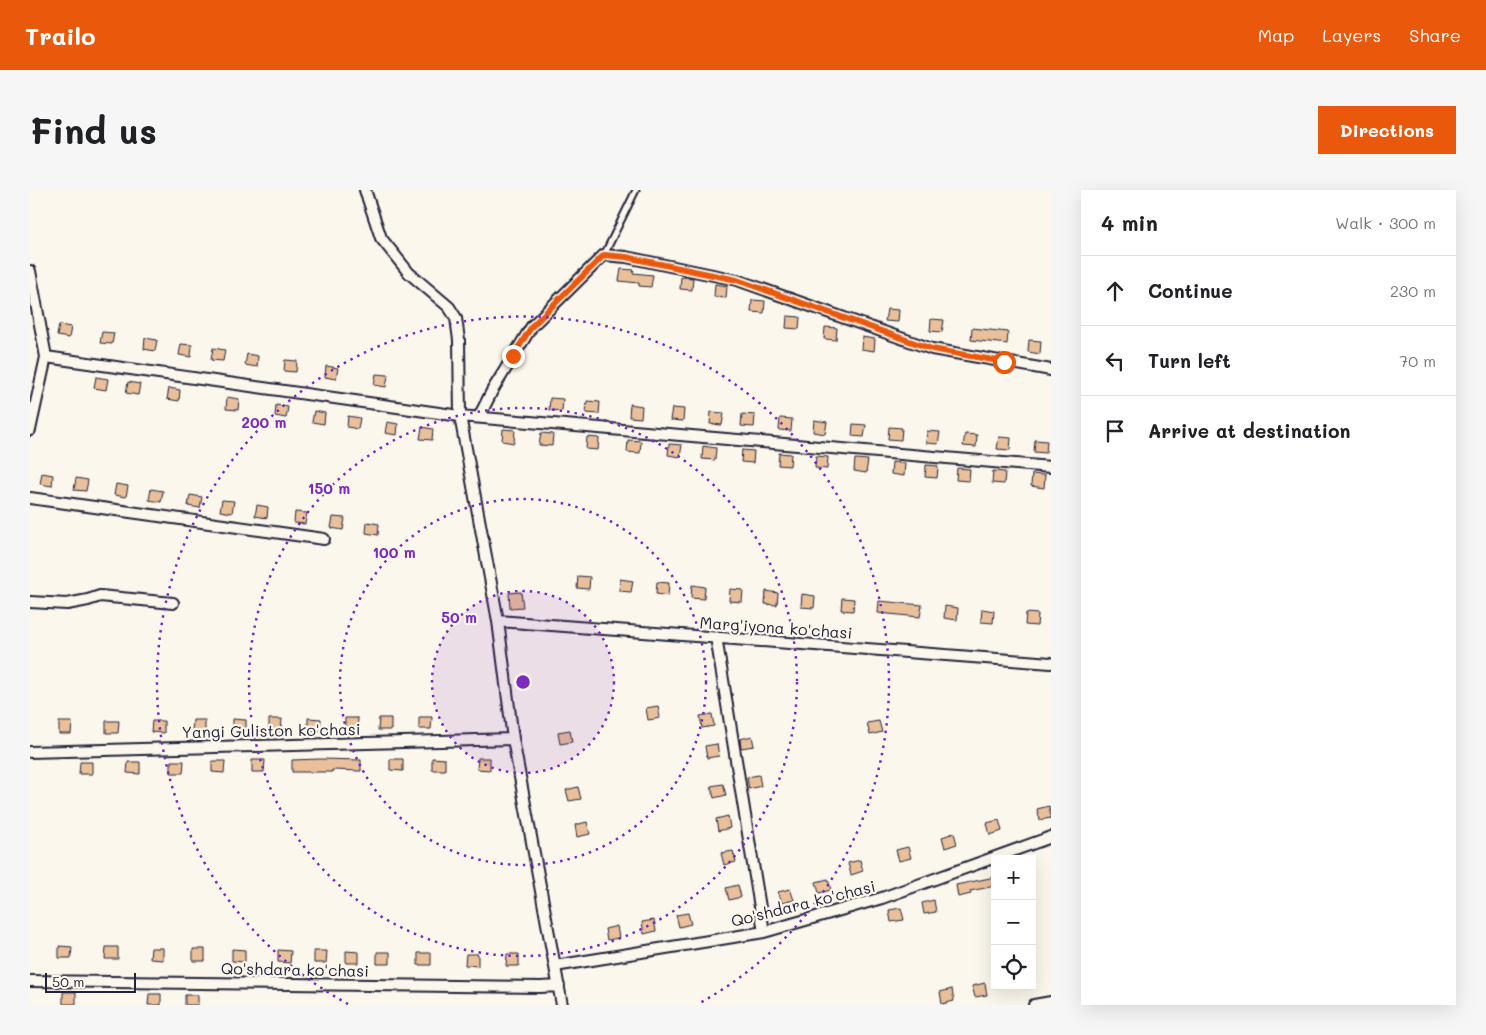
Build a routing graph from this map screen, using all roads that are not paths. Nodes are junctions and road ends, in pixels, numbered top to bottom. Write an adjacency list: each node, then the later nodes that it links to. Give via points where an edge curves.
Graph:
1 (365, 190): 8 (street, via 381,238 409,273 449,307 456,318)
2 (636, 190): 3 (lane)
3 (604, 255): 7 (street, via 737,280 932,349); 9 (street, via 532,326)
4 (30, 271): 5 (street)
5 (35, 318): 6 (street)
6 (46, 357): 8 (street); 10 (street)
7 (1051, 370)
8 (460, 416): 9 (street); 16 (street)
9 (479, 418): 11 (street)
10 (30, 428)
11 (1051, 467)
12 (30, 498): 13 (street)
13 (324, 539)
14 (30, 602): 15 (street, via 67,604 100,596)
15 (173, 603)
16 (498, 621): 17 (street, Marg'iyona ko'chasi); 19 (street)
17 (716, 637): 18 (street, Marg'iyona ko'chasi); 22 (street)
18 (1051, 663)
19 (513, 739): 20 (street, Yangi Guliston ko'chasi); 23 (street)
20 (30, 752)
21 (1051, 837): 22 (street, Qo'shdara ko'chasi, via 882,898)
22 (764, 932): 23 (street, Qo'shdara ko'chasi)
23 (555, 966): 25 (street)
24 (30, 981): 25 (street, Qo'shdara ko'chasi)
25 (559, 986): 27 (street)
26 (1051, 1002): 28 (street)
27 (562, 1005)
28 (1034, 1005)

